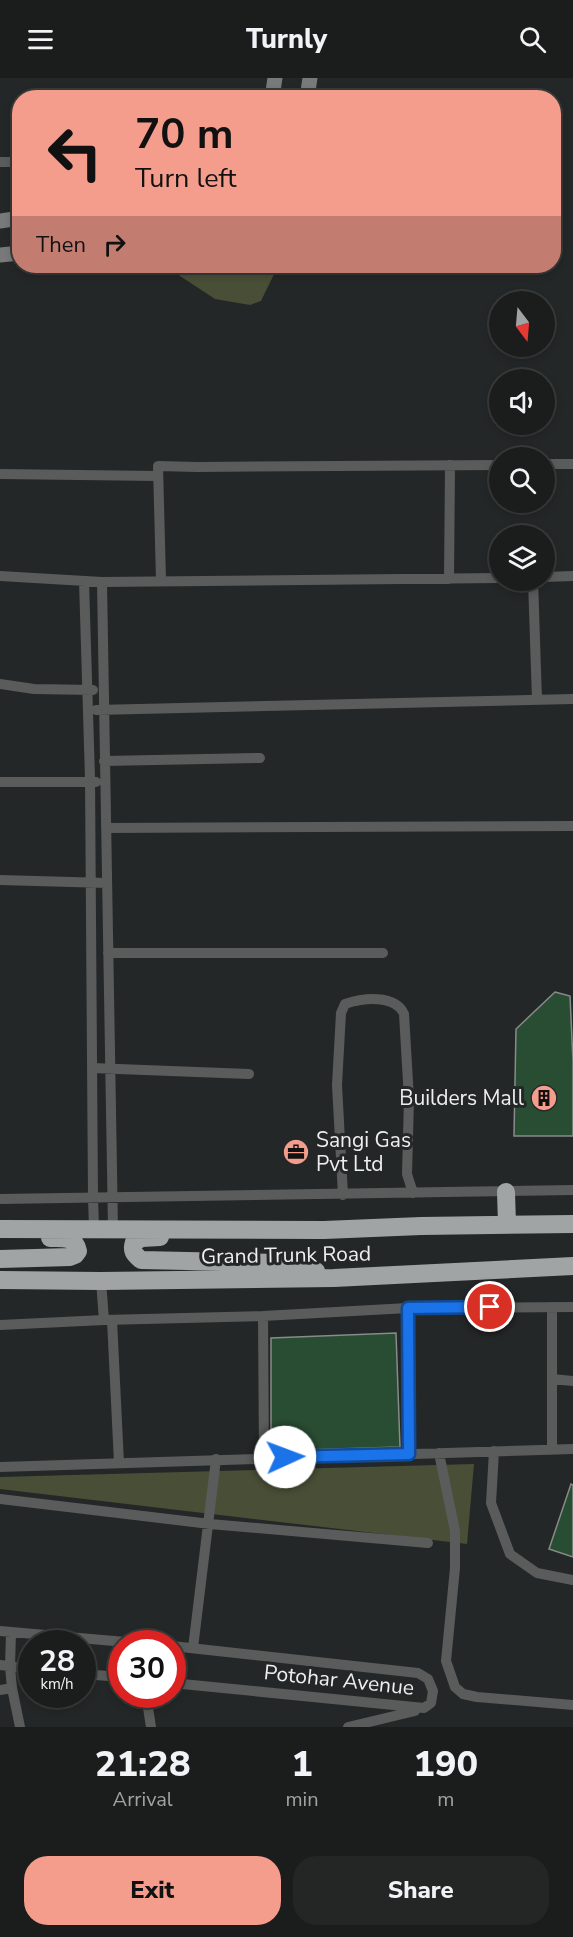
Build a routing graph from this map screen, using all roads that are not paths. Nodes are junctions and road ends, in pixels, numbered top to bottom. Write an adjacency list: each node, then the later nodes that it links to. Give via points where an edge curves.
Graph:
1 (555, 464): 2 (street)
2 (573, 464)
3 (450, 465): 4 (street); 6 (street, via 158,466); 11 (street)
4 (489, 465)
5 (0, 474): 6 (street)
6 (158, 476): 12 (street)
7 (0, 576): 13 (street)
8 (573, 576): 9 (street)
9 (555, 577)
10 (489, 578): 11 (street)
11 (449, 579): 12 (street)
12 (160, 580): 14 (street)
13 (84, 581): 14 (street); 17 (street)
14 (102, 582): 18 (street)
15 (533, 591): 20 (street)
16 (0, 684): 17 (street, via 34,689)
17 (87, 689): 18 (street); 21 (street)
18 (102, 691): 22 (street)
19 (573, 699): 20 (street)
20 (537, 700): 22 (street)
21 (88, 709): 22 (street); 26 (street)
22 (103, 710): 24 (street)
23 (261, 758): 24 (street)
24 (104, 761): 27 (street)
25 (0, 782): 26 (street)
26 (90, 782): 27 (street); 31 (street)
27 (105, 783): 29 (street)
28 (573, 826): 29 (street)
29 (106, 828): 32 (street)
30 (0, 880): 31 (street)
31 (90, 882): 32 (street); 35 (street)
32 (107, 883): 33 (street)
33 (108, 952): 34 (street); 36 (street)
34 (383, 953)
35 (92, 1068): 36 (street); 42 (street)
36 (111, 1069): 37 (street); 43 (street)
37 (249, 1074)
38 (573, 1190): 39 (street)
39 (506, 1192): 40 (street); 45 (highway)
40 (413, 1193): 41 (street); 41 (street, via 407,1174 410,1099 404,1014 401,1006 392,1001 356,1000 345,1004 341,1013 337,1085)
41 (343, 1195): 43 (street)
42 (93, 1198): 43 (street); 44 (street); 47 (street)
43 (113, 1198): 48 (street)
44 (0, 1199)
45 (507, 1224): 46 (highway, Grand Trunk Road); 50 (highway, Grand Trunk Road)
46 (573, 1224)
47 (94, 1228): 48 (highway, Grand Trunk Road); 49 (highway, Grand Trunk Road)
48 (114, 1228): 50 (highway, Grand Trunk Road)
49 (0, 1229)
50 (324, 1230): 54 (highway, via 273,1239 142,1238 132,1247 141,1260 281,1263)
51 (0, 1239): 52 (highway, via 70,1239 78,1251 70,1257)
52 (0, 1259)
53 (573, 1266): 54 (highway, Grand Trunk Road)
54 (334, 1278): 56 (highway, Grand Trunk Road)
55 (0, 1280): 56 (highway, Grand Trunk Road)
56 (102, 1281): 61 (street)
57 (552, 1307): 58 (street); 59 (street); 63 (street)
58 (573, 1307)
59 (408, 1308): 60 (street); 69 (street)
60 (263, 1316): 61 (street); 70 (street)
61 (108, 1320): 62 (street); 72 (street)
62 (0, 1325)
63 (552, 1379): 64 (street); 65 (street)
64 (573, 1381)
65 (552, 1449): 66 (street); 67 (street)
66 (573, 1449)
67 (494, 1451): 68 (street); 77 (street, via 491,1503 510,1554 537,1573)
68 (439, 1453): 69 (street); 86 (street, via 455,1531 446,1661 455,1687 463,1694 477,1697)
69 (409, 1454): 70 (street)
70 (264, 1458): 71 (street)
71 (216, 1459): 72 (street); 75 (street)
72 (119, 1463): 73 (street)
73 (0, 1467)
74 (0, 1499): 75 (street)
75 (210, 1524): 76 (street); 81 (street)
76 (428, 1543)
77 (573, 1580)
78 (6, 1632): 79 (street); 82 (street)
79 (108, 1641)
80 (186, 1647): 81 (street, Potohar Avenue)
81 (193, 1648): 88 (street, Potohar Avenue, via 418,1673 428,1679 433,1691 431,1703)
82 (5, 1666): 84 (street)
83 (186, 1684): 88 (street, Potohar Avenue)
84 (12, 1688): 85 (street); 89 (street)
85 (0, 1690)
86 (573, 1705)
87 (148, 1708): 90 (street)
88 (424, 1708): 91 (street)
89 (20, 1727)
90 (151, 1727)
91 (348, 1727)

